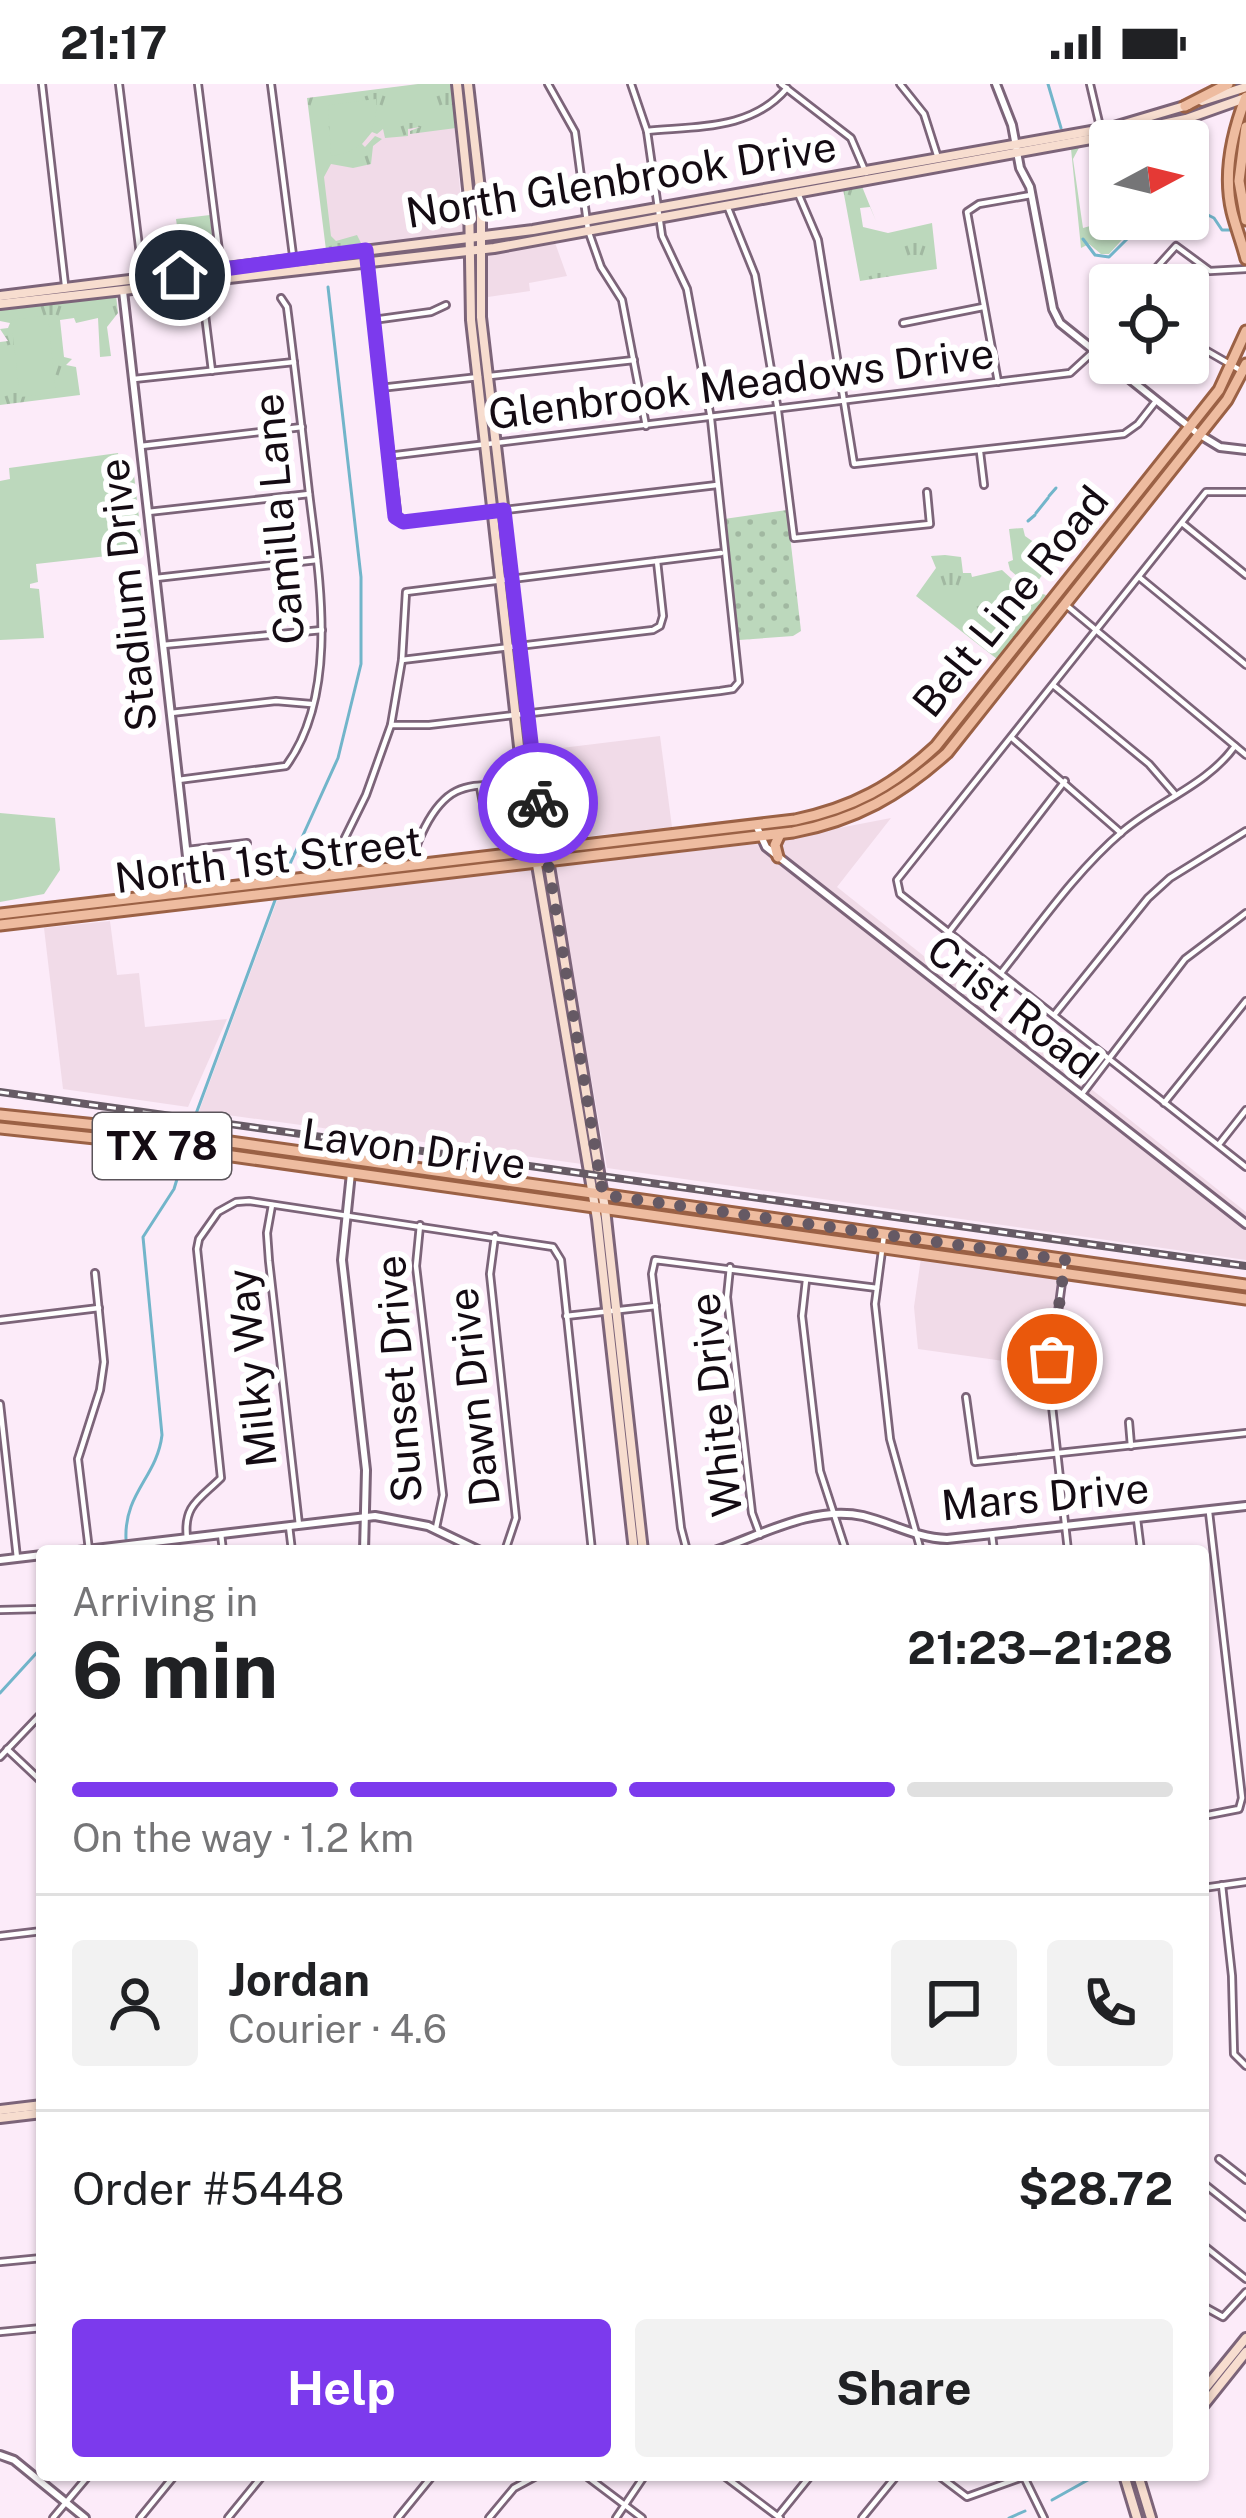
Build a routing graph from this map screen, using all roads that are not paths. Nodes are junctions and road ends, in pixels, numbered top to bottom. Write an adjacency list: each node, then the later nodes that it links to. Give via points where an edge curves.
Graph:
1 (42, 84): 52 (street)
2 (119, 84): 50 (street)
3 (198, 84): 49 (street)
4 (271, 84): 46 (street)
5 (457, 84): 25 (main road)
6 (468, 84): 23 (main road)
7 (548, 84): 36 (street, via 575,132)
8 (631, 84): 24 (street)
9 (900, 84): 28 (street, via 924,114)
10 (996, 84): 27 (street)
11 (1090, 84): 19 (street)
12 (1228, 84): 17 (main road)
13 (784, 86): 24 (street, via 745,119); 29 (street, via 850,138)
14 (1246, 87): 17 (main road, North Glenbrook Drive)
15 (1246, 98): 16 (main road, North Glenbrook Drive); 18 (main road)
16 (1225, 105): 18 (main road); 21 (main road, North Glenbrook Drive)
17 (1185, 106): 20 (main road, North Glenbrook Drive)
18 (1239, 117): 30 (main road, via 1230,152)
19 (1099, 120)
20 (1144, 120)
21 (1180, 120)
22 (1246, 128): 30 (main road)
23 (473, 131): 25 (main road); 37 (main road)
24 (647, 131): 34 (street)
25 (462, 132): 38 (main road)
26 (1089, 135): 27 (main road, North Glenbrook Drive)
27 (1016, 148): 28 (main road, North Glenbrook Drive); 32 (street)
28 (938, 162): 29 (main road, North Glenbrook Drive)
29 (866, 174): 31 (main road, North Glenbrook Drive)
30 (1238, 181): 35 (main road); 42 (main road, via 1232,212)
31 (796, 187): 33 (main road, North Glenbrook Drive); 74 (street, via 818,240)
32 (1031, 195): 57 (street, via 968,212); 61 (street, via 1055,316)
33 (726, 200): 34 (main road, North Glenbrook Drive); 75 (street, via 755,275)
34 (657, 213): 36 (main road, North Glenbrook Drive); 76 (street, via 687,289)
35 (1246, 220)
36 (587, 226): 37 (main road, North Glenbrook Drive); 39 (main road, North Glenbrook Drive); 64 (street, via 622,300)
37 (482, 237): 38 (main road, North Glenbrook Drive); 39 (main road)
38 (470, 238): 40 (main road, North Glenbrook Drive); 41 (main road)
39 (482, 249): 41 (main road, North Glenbrook Drive); 68 (main road)
40 (366, 250): 43 (street); 46 (main road, North Glenbrook Drive)
41 (470, 250): 43 (main road, North Glenbrook Drive); 68 (main road, via 471,320)
42 (1246, 259)
43 (367, 263): 46 (main road, North Glenbrook Drive); 58 (street)
44 (1160, 264): 45 (street, via 1176,246)
45 (1200, 264)
46 (294, 265): 49 (main road, North Glenbrook Drive)
47 (1246, 269): 48 (street)
48 (1209, 270)
49 (222, 274): 50 (main road, North Glenbrook Drive); 51 (main road, North Glenbrook Drive)
50 (143, 279): 51 (main road, North Glenbrook Drive)
51 (123, 285): 52 (main road, North Glenbrook Drive); 69 (street, Stadium Drive)
52 (66, 292): 54 (main road, North Glenbrook Drive)
53 (281, 298): 65 (street, Camilla Lane)
54 (0, 300)
55 (446, 305): 58 (street)
56 (204, 307): 67 (street)
57 (983, 307): 59 (street); 70 (street)
58 (373, 320): 72 (street)
59 (903, 323)
60 (1246, 331): 66 (main road, Belt Line Road)
61 (1089, 347)
62 (1209, 351): 66 (street)
63 (1089, 356): 70 (street, Glenbrook Meadows Drive, via 1070,373)
64 (634, 360): 68 (street); 77 (street)
65 (295, 362): 67 (street); 78 (street, Camilla Lane)
66 (1241, 367): 79 (main road, Belt Line Road)
67 (212, 371): 69 (street)
68 (483, 376): 72 (street); 80 (main road)
69 (134, 379): 81 (street, Stadium Drive)
70 (998, 382): 74 (street, Glenbrook Meadows Drive)
71 (1135, 384): 73 (street)
72 (380, 388): 84 (street)
73 (1156, 401): 79 (street); 83 (street, via 1124,434)
74 (845, 403): 75 (street, Glenbrook Meadows Drive); 83 (street, via 858,466)
75 (778, 411): 76 (street, Glenbrook Meadows Drive); 87 (street, via 796,540 930,524)
76 (711, 418): 77 (street, Glenbrook Meadows Drive); 85 (street)
77 (646, 426): 80 (street, Glenbrook Meadows Drive)
78 (302, 427): 81 (street); 89 (street, Camilla Lane)
79 (1193, 430): 82 (street, via 1220,447); 100 (main road, Belt Line Road)
80 (491, 444): 84 (street, Glenbrook Meadows Drive); 90 (main road)
81 (141, 446): 91 (street, Stadium Drive)
82 (1246, 450)
83 (980, 452): 86 (street)
84 (388, 456): 90 (street, via 395,517 403,522)
85 (718, 485): 90 (street); 93 (street)
86 (984, 485)
87 (927, 492)
88 (1246, 492): 92 (street, via 1205,492)
89 (309, 494): 91 (street); 94 (street, Camilla Lane)
90 (499, 511): 99 (main road)
91 (148, 512): 98 (street, Stadium Drive)
92 (1182, 523): 96 (street); 97 (street)
93 (724, 553): 95 (street); 111 (street, via 737,686)
94 (317, 560): 98 (street); 101 (street, Camilla Lane)
95 (657, 561): 99 (street); 104 (street, via 658,628)
96 (1246, 575)
97 (1139, 577): 102 (street); 107 (street)
98 (156, 578): 103 (street, Stadium Drive)
99 (507, 578): 104 (main road); 105 (main road); 106 (street, via 406,592)
100 (1060, 599): 102 (street); 125 (main road, Belt Line Road, via 904,775 846,808); 128 (main road, Belt Line Road, via 947,753 914,783 849,818)
101 (322, 630): 103 (street); 109 (street, Camilla Lane)
102 (1096, 632): 108 (street); 115 (street)
103 (163, 645): 110 (street, Stadium Drive)
104 (520, 645): 105 (street); 111 (main road)
105 (508, 647): 106 (street); 112 (main road)
106 (401, 660): 113 (street)
107 (1246, 665)
108 (1053, 686): 114 (street); 123 (street)
109 (311, 704): 110 (street); 119 (street, Camilla Lane, via 286,766)
110 (171, 713): 119 (street, Stadium Drive)
111 (527, 713): 112 (street); 118 (main road)
112 (515, 714): 113 (street); 116 (main road)
113 (391, 725): 135 (street, via 334,860)
114 (1012, 738): 120 (street); 142 (street, via 897,880 900,893)
115 (1234, 746): 117 (street); 123 (street)
116 (519, 749): 118 (main road); 121 (main road)
117 (1246, 755)
118 (535, 778): 131 (main road)
119 (178, 780): 130 (street, Stadium Drive)
120 (1064, 781): 127 (street); 142 (street)
121 (523, 782): 122 (street); 131 (main road)
122 (480, 787): 124 (street); 133 (street, via 437,803)
123 (1176, 795): 127 (street)
124 (485, 814)
125 (757, 831): 128 (main road, Belt Line Road); 131 (main road, North 1st Street); 132 (street, Crist Road)
126 (1246, 831): 145 (street, via 1148,898)
127 (1121, 832): 143 (street)
128 (781, 833): 132 (main road)
129 (248, 843): 130 (street)
130 (186, 850): 137 (street, Stadium Drive)
131 (539, 856): 134 (main road, North 1st Street); 156 (main road)
132 (778, 857): 147 (street, Crist Road)
133 (413, 867): 134 (main road, North 1st Street); 135 (main road, North 1st Street)
134 (446, 867): 135 (main road, North 1st Street)
135 (334, 880): 136 (main road, North 1st Street)
136 (272, 888): 137 (main road, North 1st Street); 137 (main road, North 1st Street)
137 (192, 897): 140 (main road, North 1st Street)
138 (1246, 913): 146 (street, via 1185,959)
139 (0, 914): 140 (main road, North 1st Street)
140 (33, 915): 141 (main road, North 1st Street)
141 (0, 925)
142 (949, 932): 143 (street)
143 (1000, 973): 145 (street)
144 (1246, 1001): 148 (street)
145 (1054, 1016): 146 (street)
146 (1109, 1059): 147 (street); 148 (street)
147 (1080, 1096): 160 (street, Crist Road)
148 (1164, 1103): 153 (street)
149 (1246, 1110): 153 (street)
150 (0, 1122): 151 (main road, Lavon Drive / TX 78); 152 (main road, Lavon Drive / TX 78)
151 (89, 1123): 152 (main road); 154 (main road, Lavon Drive / TX 78)
152 (89, 1137): 154 (main road, Lavon Drive / TX 78)
153 (1218, 1145): 155 (street)
154 (351, 1167): 156 (main road, Lavon Drive / TX 78); 158 (main road, Lavon Drive / TX 78); 159 (street)
155 (1246, 1167)
156 (598, 1194): 158 (main road); 162 (main road, Lavon Drive / TX 78)
157 (272, 1204): 159 (street); 191 (street, Milky Way, via 269,1261); 199 (street, via 236,1202 199,1239 221,1478 192,1502)
158 (600, 1208): 164 (main road, Lavon Drive / TX 78); 177 (main road)
159 (345, 1214): 161 (street); 189 (street, via 342,1260)
160 (1246, 1224)
161 (420, 1225): 163 (street); 194 (street, Sunset Drive, via 416,1266 442,1495)
162 (884, 1235): 164 (street); 165 (main road, Lavon Drive / TX 78)
163 (496, 1236): 178 (street, via 553,1246); 206 (street, Dawn Drive, via 490,1274 516,1518)
164 (883, 1248): 167 (main road, Lavon Drive / TX 78); 173 (street)
165 (980, 1248): 166 (main road, Lavon Drive / TX 78); 167 (main road)
166 (1065, 1260): 170 (street); 172 (main road, Lavon Drive / TX 78)
167 (978, 1261): 170 (main road, Lavon Drive / TX 78)
168 (730, 1267): 171 (street); 175 (street, via 655,1260); 196 (street, White Drive, via 727,1297)
169 (95, 1273): 176 (street)
170 (1064, 1273): 174 (main road, Lavon Drive / TX 78); 185 (street, via 1051,1396)
171 (806, 1278): 173 (street); 188 (street, via 802,1316 820,1471)
172 (1246, 1286)
173 (877, 1288): 197 (street, via 890,1438)
174 (1246, 1299)
175 (656, 1306): 177 (street); 209 (street)
176 (99, 1308): 179 (street); 200 (street, via 103,1377 78,1459)
177 (612, 1311): 178 (street); 208 (main road)
178 (566, 1316): 207 (street)
179 (0, 1320)
180 (966, 1397): 185 (street, via 975,1462)
181 (0, 1404): 217 (street)
182 (1130, 1422): 184 (street)
183 (1246, 1433): 184 (street)
184 (1131, 1446): 185 (street)
185 (1058, 1454): 193 (street)
186 (1246, 1506): 187 (street, Mars Drive)
187 (1209, 1511): 190 (street, Mars Drive); 225 (street, via 1241,1803)
188 (834, 1514): 196 (street, Mars Drive); 197 (street, Mars Drive); 211 (street)
189 (366, 1517): 191 (street); 194 (street); 204 (street)
190 (1137, 1519): 193 (street, Mars Drive); 215 (street)
191 (299, 1525): 192 (street)
192 (289, 1526): 195 (street); 203 (street, Milky Way)
193 (1066, 1527): 198 (street, Mars Drive); 214 (street)
194 (436, 1529): 205 (street)
195 (221, 1534): 199 (street); 202 (street)
196 (760, 1535): 210 (street, Mars Drive)
197 (917, 1535): 198 (street, Mars Drive); 212 (street)
198 (992, 1535): 213 (street)
199 (187, 1538): 201 (street)
200 (87, 1545)
201 (161, 1545)
202 (222, 1545)
203 (291, 1545)
204 (364, 1545)
205 (468, 1545)
206 (507, 1545)
207 (591, 1545)
208 (638, 1545)
209 (685, 1545)
210 (732, 1545)
211 (844, 1545)
212 (920, 1545)
213 (993, 1545)
214 (1068, 1545)
215 (1140, 1545)
216 (36, 1556): 217 (street)
217 (17, 1558): 218 (street)
218 (0, 1560)
219 (36, 1609): 220 (street)
220 (0, 1610)
221 (36, 1719): 222 (street)
222 (8, 1749): 223 (street); 224 (street)
223 (0, 1756)
224 (36, 1776)
225 (1209, 1816)
226 (1246, 1882): 227 (street)
227 (1222, 1886): 228 (street); 231 (street)
228 (1209, 1887)
229 (36, 1932): 230 (street)
230 (0, 1936)
231 (1234, 2019): 232 (street); 233 (street, via 1234,2054)
232 (1246, 2019)
233 (1246, 2066)
234 (36, 2110): 235 (main road)
235 (0, 2114)
236 (1220, 2159): 237 (street)
237 (1246, 2180)
238 (1210, 2188): 239 (street)
239 (1246, 2217)
240 (1209, 2250): 243 (street)
241 (36, 2259): 242 (street)
242 (0, 2262)
243 (1246, 2279)
244 (1246, 2292): 245 (street, via 1223,2317)
245 (1209, 2309)
246 (36, 2329): 247 (street)
247 (0, 2332)
248 (1246, 2338): 250 (main road)
249 (1246, 2351): 251 (main road)
250 (1209, 2384)
251 (1209, 2398)
252 (0, 2455): 253 (street)
253 (36, 2477)
254 (40, 2481): 270 (street)
255 (84, 2481): 270 (street)
256 (170, 2481): 275 (street)
257 (258, 2481): 276 (street)
258 (428, 2481): 277 (street)
259 (527, 2481): 278 (street)
260 (593, 2481): 271 (street)
261 (640, 2481): 271 (street)
262 (731, 2481): 272 (street)
263 (806, 2481): 272 (street)
264 (892, 2481): 281 (street)
265 (946, 2481): 266 (street, via 968,2498)
266 (1012, 2481)
267 (1027, 2481): 282 (street)
268 (1126, 2481): 283 (main road)
269 (1140, 2481): 284 (main road)
270 (67, 2502): 273 (street); 274 (street)
271 (623, 2503): 279 (street); 280 (street)
272 (779, 2517)
273 (53, 2518)
274 (86, 2518)
275 (140, 2518)
276 (227, 2518)
277 (398, 2518)
278 (489, 2518)
279 (616, 2518)
280 (642, 2518)
281 (862, 2518)
282 (1044, 2518)
283 (1137, 2518)
284 (1151, 2518)

